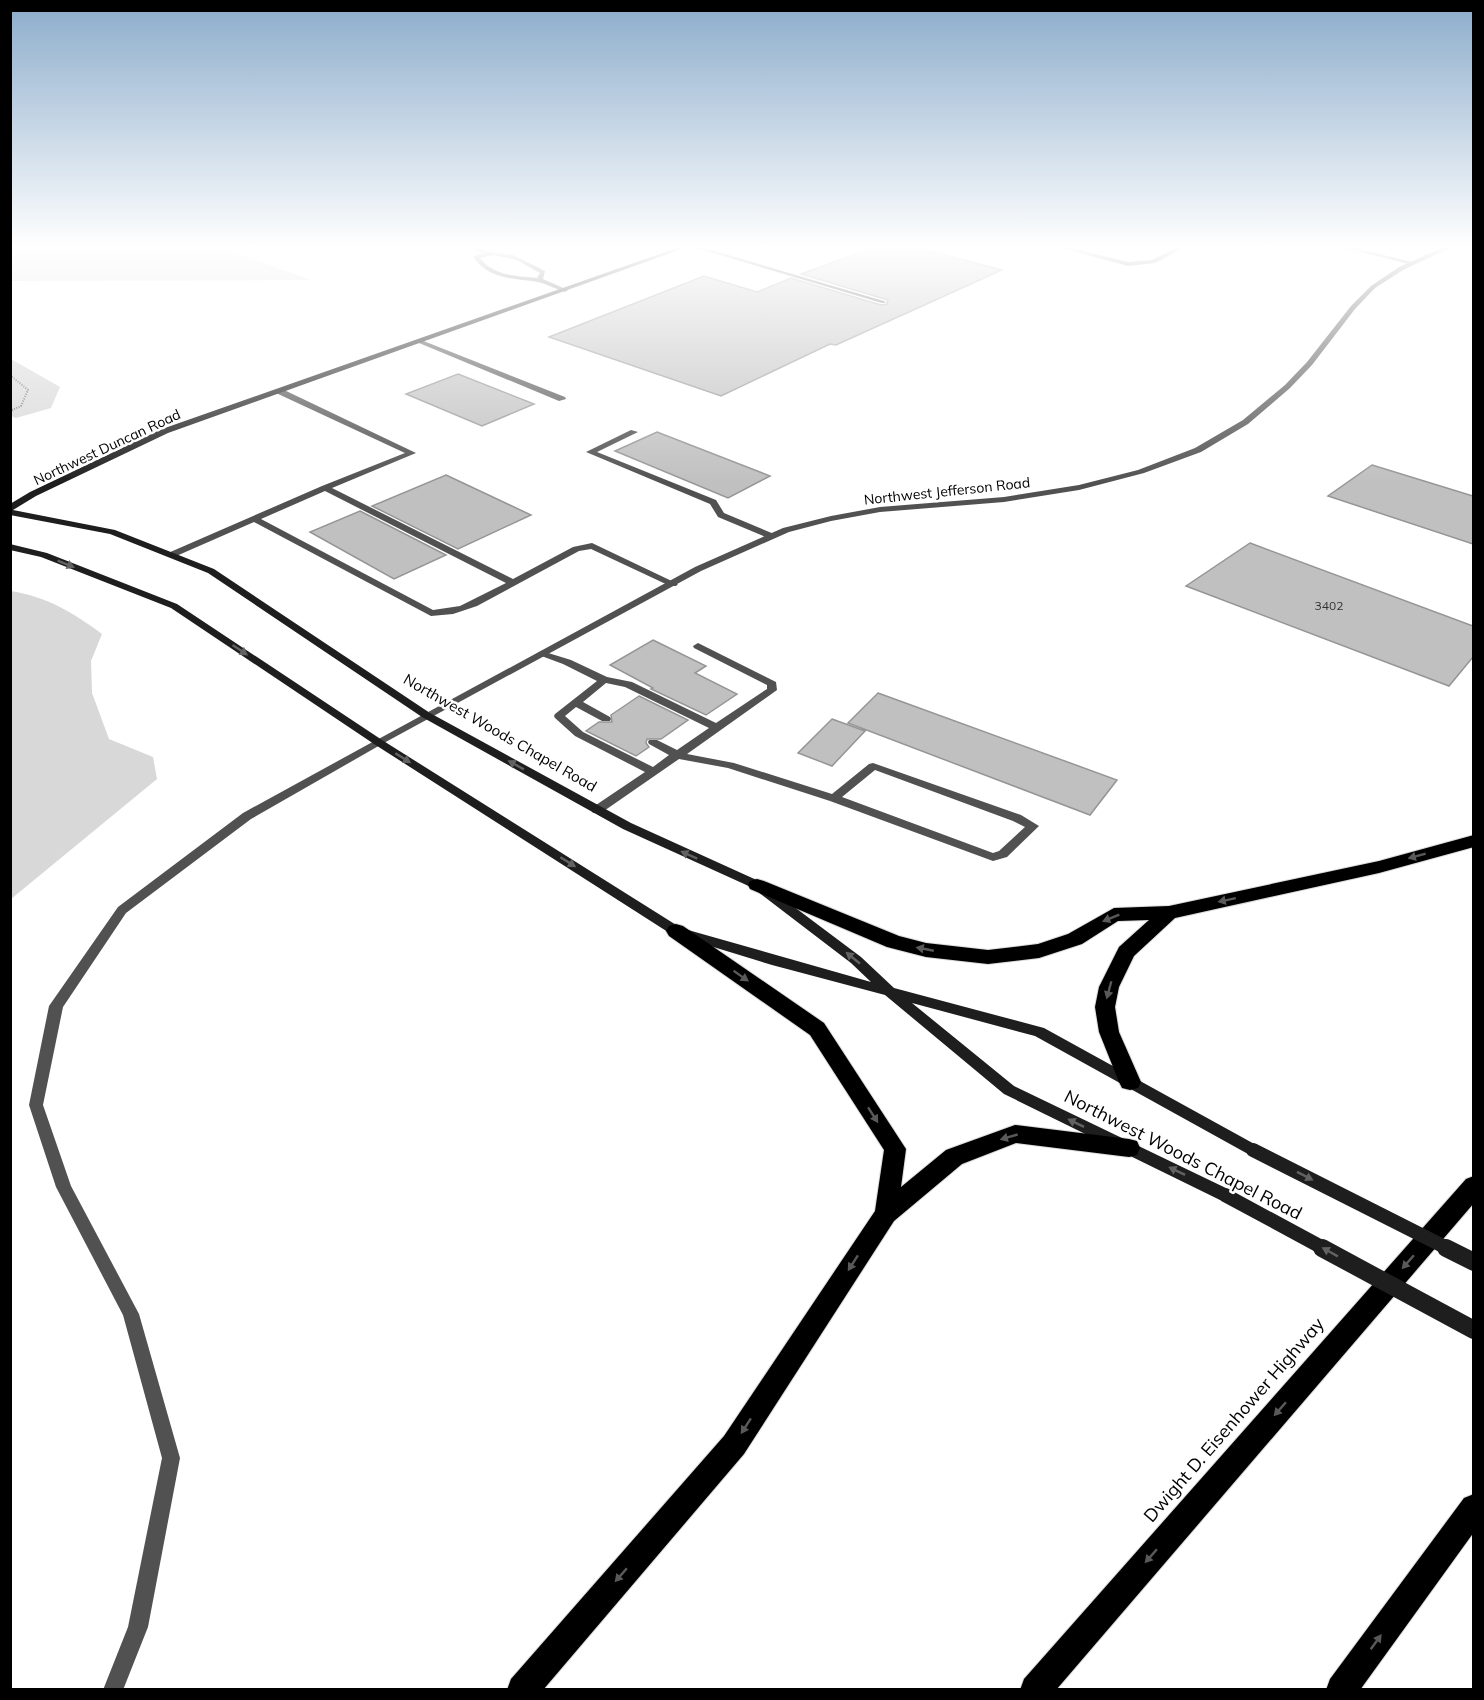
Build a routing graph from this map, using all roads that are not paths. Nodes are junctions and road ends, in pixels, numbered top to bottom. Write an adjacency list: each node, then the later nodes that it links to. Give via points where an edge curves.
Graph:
1 (470, 324): 3 (main road, Northwest Duncan Road)
2 (1339, 324): 10 (street, Northwest Jefferson Road, via 1299,375 1270,403 1228,433 1184,456 1134,475 1014,498 861,513)
3 (421, 342): 4 (main road, Northwest Duncan Road); 5 (street)
4 (279, 391): 7 (street, via 412,453); 8 (main road, Northwest Duncan Road, via 165,431 33,494)
5 (562, 399)
6 (634, 432): 10 (street, via 590,452 713,502 721,515)
7 (325, 488): 9 (street); 13 (street)
8 (10, 510): 12 (main road, Northwest Woods Chapel Road, via 112,532)
9 (254, 519): 12 (street); 13 (street, via 431,613 458,611)
10 (771, 536): 14 (street, Northwest Jefferson Road)
11 (10, 548): 22 (main road, Northwest Woods Chapel Road, one-way to 22, via 44,555 174,606)
12 (171, 555): 19 (main road, Northwest Woods Chapel Road, via 211,572)
13 (513, 583): 14 (street, via 576,549 592,546)
14 (673, 584): 16 (street, Northwest Jefferson Road)
15 (699, 646): 21 (street, via 772,684 772,690)
16 (541, 654): 17 (street); 19 (street, Northwest Jefferson Road)
17 (604, 680): 18 (street); 21 (street, via 628,684)
18 (576, 703): 20 (street); 25 (street, via 559,716 577,732)
19 (426, 715): 22 (street, Northwest Jefferson Road); 27 (main road, Northwest Woods Chapel Road, one-way to 19)
20 (606, 719)
21 (717, 728): 24 (street)
22 (378, 742): 31 (main road, Northwest Woods Chapel Road, one-way to 31); 40 (street, Northwest Jefferson Road, via 247,816 122,910 56,1006 36,1105 64,1187 131,1314 171,1458 138,1627)
23 (653, 742): 24 (street)
24 (677, 755): 25 (street); 26 (street, via 730,765)
25 (653, 771): 27 (street)
26 (834, 798): 26 (street, via 993,857 1003,854 1033,826 873,766)
27 (597, 810): 29 (main road, Northwest Woods Chapel Road, one-way to 27)
28 (1473, 841): 30 (highway, one-way to 30, via 1379,867)
29 (757, 885): 30 (highway, one-way to 29, via 1114,915 1075,939 1048,948 988,957 894,942); 32 (main road, Northwest Woods Chapel Road, one-way to 29, via 856,960)
30 (1169, 912): 33 (highway, one-way to 33, via 1126,952 1108,987 1109,1032)
31 (676, 931): 32 (main road, Northwest Woods Chapel Road); 36 (highway, one-way to 36, via 818,1029 895,1149)
32 (891, 992): 33 (main road, Northwest Woods Chapel Road, via 1039,1032); 34 (main road, Northwest Woods Chapel Road, one-way to 32, via 1009,1090)
33 (1130, 1082): 37 (main road, Northwest Woods Chapel Road, one-way to 37, bridge, via 1253,1150)
34 (1129, 1148): 36 (highway, one-way to 36, via 1015,1134 954,1157); 38 (main road, Northwest Woods Chapel Road, one-way to 34, bridge, via 1225,1195)
35 (1473, 1186): 42 (highway, Dwight D. Eisenhower Highway, one-way to 42)
36 (886, 1215): 41 (highway, one-way to 41, via 734,1445)
37 (1473, 1262)
38 (1473, 1330)
39 (1473, 1508): 43 (highway, one-way to 39)
40 (113, 1689)
41 (522, 1689)
42 (1035, 1689)
43 (1341, 1689)

